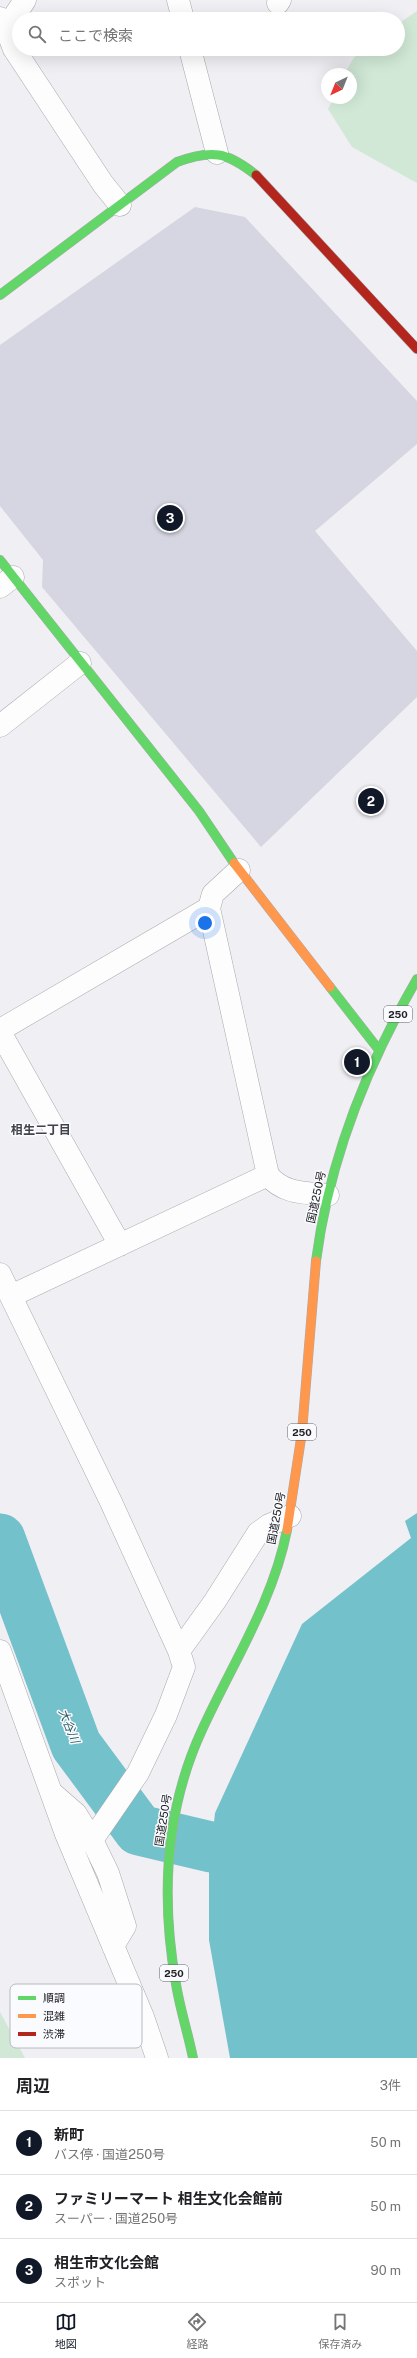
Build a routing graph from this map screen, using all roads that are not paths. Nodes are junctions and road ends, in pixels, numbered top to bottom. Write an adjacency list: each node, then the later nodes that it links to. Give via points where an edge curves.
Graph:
1 (25, 0): 3 (street)
2 (178, 0): 4 (street)
3 (13, 12)
4 (181, 12)
5 (12, 13): 6 (street)
6 (4, 21): 7 (street)
7 (12, 44)
8 (19, 56): 11 (street, via 103,184)
9 (192, 56): 10 (street)
10 (217, 153): 11 (main road, via 198,153 177,162); 13 (main road, via 231,157 258,177)
11 (120, 205): 12 (main road)
12 (0, 295)
13 (417, 349)
14 (4, 574): 15 (main road)
15 (80, 663): 16 (street); 17 (main road, via 199,810)
16 (0, 726)
17 (239, 870): 18 (street, via 213,894); 21 (main road)
18 (210, 908): 20 (street); 22 (street)
19 (417, 979): 21 (main road, 国道250号 / 250)
20 (0, 1031): 24 (street)
21 (379, 1050): 23 (main road, 国道250号 / 250, via 364,1078 338,1155)
22 (268, 1175): 23 (street, via 275,1184 286,1190); 24 (street)
23 (328, 1195): 27 (main road, 国道250号 / 250, via 316,1258 304,1417)
24 (120, 1245): 26 (street)
25 (0, 1274): 26 (street)
26 (11, 1296): 29 (street, via 111,1502)
27 (290, 1516): 29 (street, via 258,1533 215,1601); 36 (main road, 国道250号 / 250, via 276,1574 255,1624 201,1731 185,1770 177,1800 169,1854 169,1933 176,1985)
28 (0, 1651): 30 (street)
29 (179, 1651): 31 (street, via 184,1667 166,1715 138,1773)
30 (51, 1792): 31 (street, via 76,1814); 32 (street)
31 (92, 1840): 32 (street, via 108,1873 125,1926)
32 (113, 1946): 33 (street)
33 (128, 1984)
34 (142, 2020): 35 (street)
35 (157, 2058)
36 (193, 2058)

